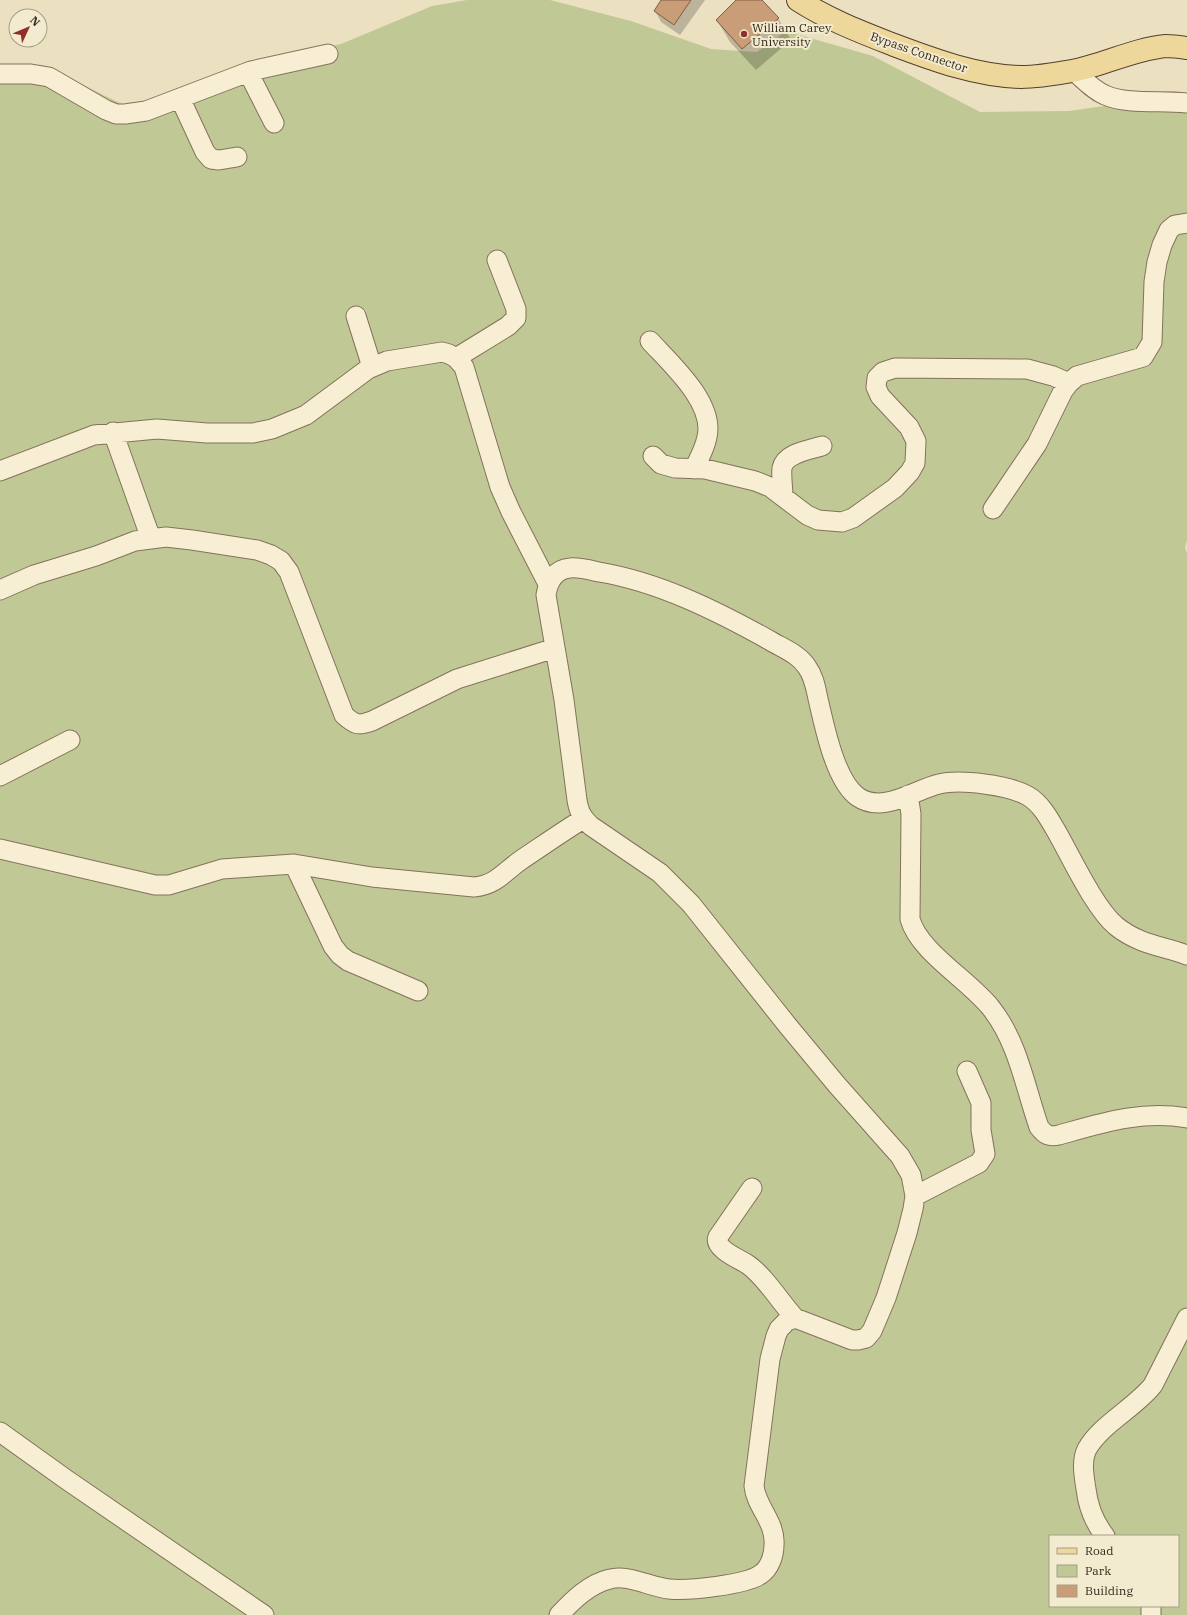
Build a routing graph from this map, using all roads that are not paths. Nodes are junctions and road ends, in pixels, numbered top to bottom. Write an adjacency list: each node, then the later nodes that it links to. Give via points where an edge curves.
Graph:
1 (798, 0): 4 (main road, Bypass Connector, via 844,25 950,64 998,75 1020,77)
2 (1187, 48): 4 (main road, Bypass Connector, via 1153,48)
3 (328, 54): 5 (street)
4 (1073, 70): 8 (street, via 1104,95 1120,100)
5 (248, 72): 7 (street); 9 (street)
6 (0, 74): 7 (street, via 49,77 116,114 146,111)
7 (180, 98): 10 (street, via 205,152 211,159)
8 (1187, 104)
9 (274, 123)
10 (237, 156)
11 (1187, 223): 17 (street, via 1175,225 1169,230 1162,245 1154,282 1152,342 1147,352 1143,357 1077,376)
12 (497, 260): 15 (street, via 516,309 516,318 508,326)
13 (356, 316): 16 (street)
14 (650, 341): 21 (street, via 688,384 705,410 708,436)
15 (456, 358): 16 (street, via 442,352 387,361); 26 (street, via 464,367 500,487)
16 (372, 367): 18 (street, via 306,415 272,429 253,433 157,429)
17 (1068, 383): 23 (street, via 1027,369 895,368 883,372 877,378 876,387 880,396 908,427 916,441 915,463 910,472 895,488 853,518 842,522 818,520); 24 (street, via 1037,444)
18 (113, 432): 22 (street, via 78,440); 25 (street)
19 (822, 446): 23 (street, via 785,461 782,468)
20 (652, 456): 21 (street, via 661,464)
21 (694, 469): 23 (street, via 705,469 755,481 770,487)
22 (0, 471)
23 (783, 497)
24 (993, 509)
25 (151, 539): 27 (street, via 135,541 34,575); 28 (street, via 166,537 257,550 281,561 289,572 344,715 361,725 457,679)
26 (548, 584): 28 (street, via 546,594); 31 (street, via 557,573 568,568 618,575 660,588 733,620 799,657 815,682 827,738 839,772 849,787 856,795 872,803 882,803)
27 (0, 590)
28 (555, 648): 32 (street, via 577,800)
29 (70, 740): 30 (street)
30 (0, 776)
31 (908, 795): 35 (street, via 940,784 959,782 982,784 1028,796 1052,824 1096,902 1110,920 1143,941); 39 (street, via 911,814 912,928 926,946 982,998 1001,1022 1008,1034 1039,1127 1043,1132 1053,1136 1059,1135 1118,1119 1144,1115)
32 (583, 819): 34 (street, via 486,886 393,880); 41 (street, via 660,873 692,904 792,1032 900,1156 911,1175)
33 (0, 849): 34 (street, via 155,885 174,884 222,868)
34 (294, 864): 37 (street, via 333,946 340,954 348,961)
35 (1183, 953): 36 (street)
36 (1187, 968)
37 (418, 991)
38 (967, 1071): 41 (street, via 981,1103 981,1130 985,1154 978,1163)
39 (1187, 1118)
40 (752, 1188): 42 (street, via 718,1237 718,1244 753,1268)
41 (915, 1196): 42 (street, via 907,1233 886,1298 872,1331 866,1338 852,1340)
42 (795, 1318): 47 (street, via 787,1321 779,1329 770,1359 754,1480 756,1498 771,1525 774,1544 772,1560 763,1573 747,1580 689,1590 663,1588 619,1577 598,1583 579,1595)
43 (1187, 1318): 45 (street, via 1153,1385 1099,1435 1087,1450 1083,1468 1087,1498 1092,1517)
44 (0, 1432): 46 (street)
45 (1104, 1535)
46 (264, 1615)
47 (559, 1615)

